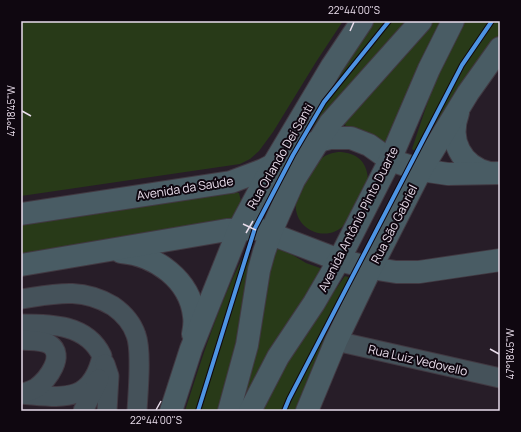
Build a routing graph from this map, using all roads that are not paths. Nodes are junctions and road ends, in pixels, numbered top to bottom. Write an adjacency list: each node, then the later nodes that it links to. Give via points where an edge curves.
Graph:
1 (362, 21): 8 (main road, Rua Orlando Dei Santi)
2 (421, 21): 6 (main road, via 345,105)
3 (453, 21): 7 (main road, Avenida Antônio Pinto Duarte, via 429,69)
4 (497, 60): 5 (main road, Rua São Gabriel)
5 (460, 106): 9 (main road, Rua São Gabriel); 10 (main road, via 455,137 460,152 474,168)
6 (318, 141): 7 (main road, Avenida da Saúde, via 351,138 369,145); 8 (main road, Avenida da Saúde); 13 (main road, via 294,180)
7 (390, 160): 9 (main road, Avenida da Saúde); 15 (main road, Avenida Antônio Pinto Duarte)
8 (273, 165): 11 (main road, Avenida da Saúde, via 231,182); 12 (main road, Rua Orlando Dei Santi)
9 (421, 170): 10 (main road, Avenida da Saúde, via 448,174); 18 (main road, Rua São Gabriel)
10 (496, 174)
11 (21, 214)
12 (239, 229): 13 (main road, via 255,228); 14 (main road); 23 (main road, Rua Orlando Dei Santi)
13 (270, 232): 15 (main road); 31 (main road, via 259,270 247,345)
14 (106, 251): 17 (main road); 23 (main road, via 146,258 164,267 176,278 185,289 195,317)
15 (339, 260): 18 (main road); 32 (main road, Avenida Antônio Pinto Duarte, via 275,362)
16 (500, 260): 18 (main road, via 419,272)
17 (21, 265)
18 (371, 268): 22 (main road, Rua São Gabriel)
19 (21, 299): 29 (street, via 74,293 91,296 119,310 136,335)
20 (21, 324): 24 (street, via 64,326 87,337)
21 (21, 340): 26 (street, via 43,342 50,345 56,355 53,369 43,381)
22 (336, 341): 25 (street, Rua Luiz Vedovello); 33 (main road, Rua São Gabriel)
23 (191, 349): 30 (main road, Rua Orlando Dei Santi)
24 (102, 356): 26 (street, via 93,379 78,393 54,396); 27 (street, via 99,377); 28 (street, via 108,376)
25 (500, 378)
26 (21, 394)
27 (83, 411)
28 (107, 411)
29 (137, 411)
30 (171, 411)
31 (229, 411)
32 (250, 411)
33 (307, 411)

